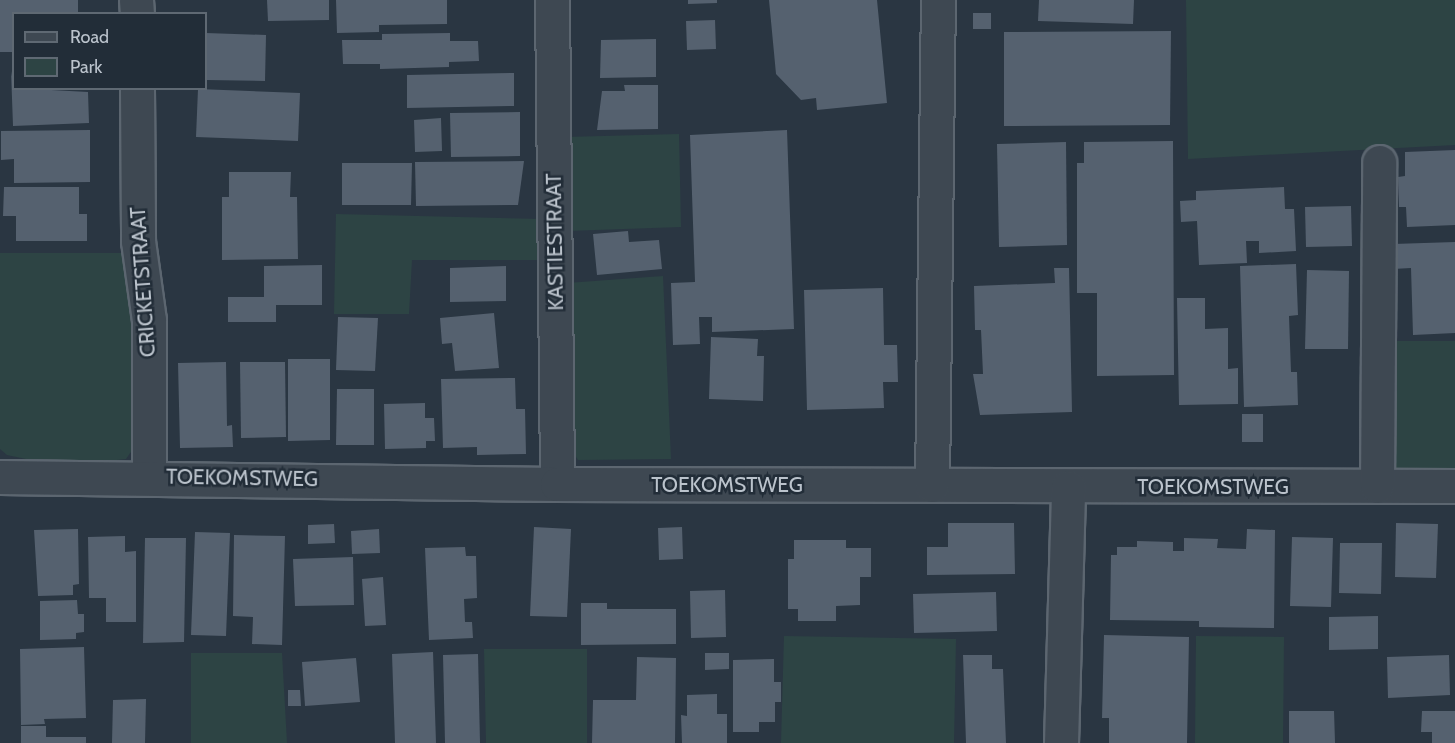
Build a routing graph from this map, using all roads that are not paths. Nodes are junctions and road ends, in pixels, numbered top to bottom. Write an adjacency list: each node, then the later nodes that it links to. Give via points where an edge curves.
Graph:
1 (552, 0): 7 (street, KASTIESTRAAT)
2 (938, 0): 8 (street)
3 (137, 90): 5 (street, CRICKETSTRAAT, via 138,241 149,320)
4 (1379, 162): 9 (street)
5 (149, 476): 6 (street, TOEKOMSTWEG); 7 (street, TOEKOMSTWEG)
6 (0, 477)
7 (557, 484): 8 (street, TOEKOMSTWEG)
8 (932, 485): 11 (street, TOEKOMSTWEG)
9 (1377, 486): 10 (street, TOEKOMSTWEG); 11 (street, TOEKOMSTWEG)
10 (1455, 486)
11 (1068, 487): 12 (street)
12 (1061, 743)

